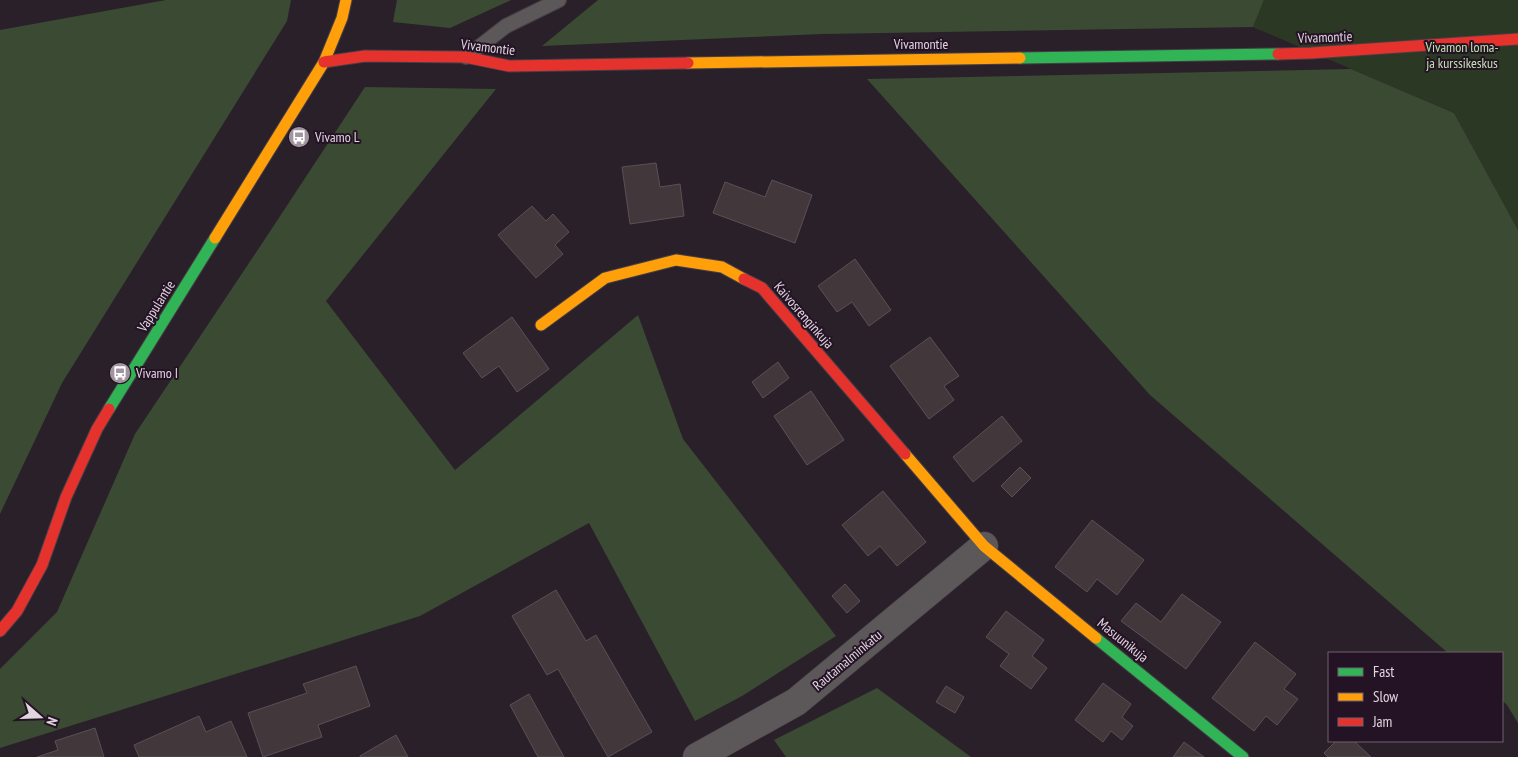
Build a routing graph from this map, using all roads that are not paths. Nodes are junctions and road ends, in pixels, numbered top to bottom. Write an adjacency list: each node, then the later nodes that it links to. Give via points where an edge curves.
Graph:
1 (346, 0): 5 (street, Vappulantie)
2 (559, 0): 4 (lane, via 506,26)
3 (1518, 39): 4 (street, Vivamontie, via 1311,53 509,66)
4 (465, 57): 5 (street, Vivamontie, via 365,56)
5 (324, 62): 8 (street, Vappulantie, via 97,429 66,497 42,565 17,611)
6 (541, 326): 7 (street, Kaivosrenginkuja, via 605,278 676,260 722,267 762,288)
7 (984, 546): 9 (street, Rautamalminkatu, via 796,702); 10 (street, Masuunikuja)
8 (0, 631)
9 (697, 757)
10 (1243, 757)

